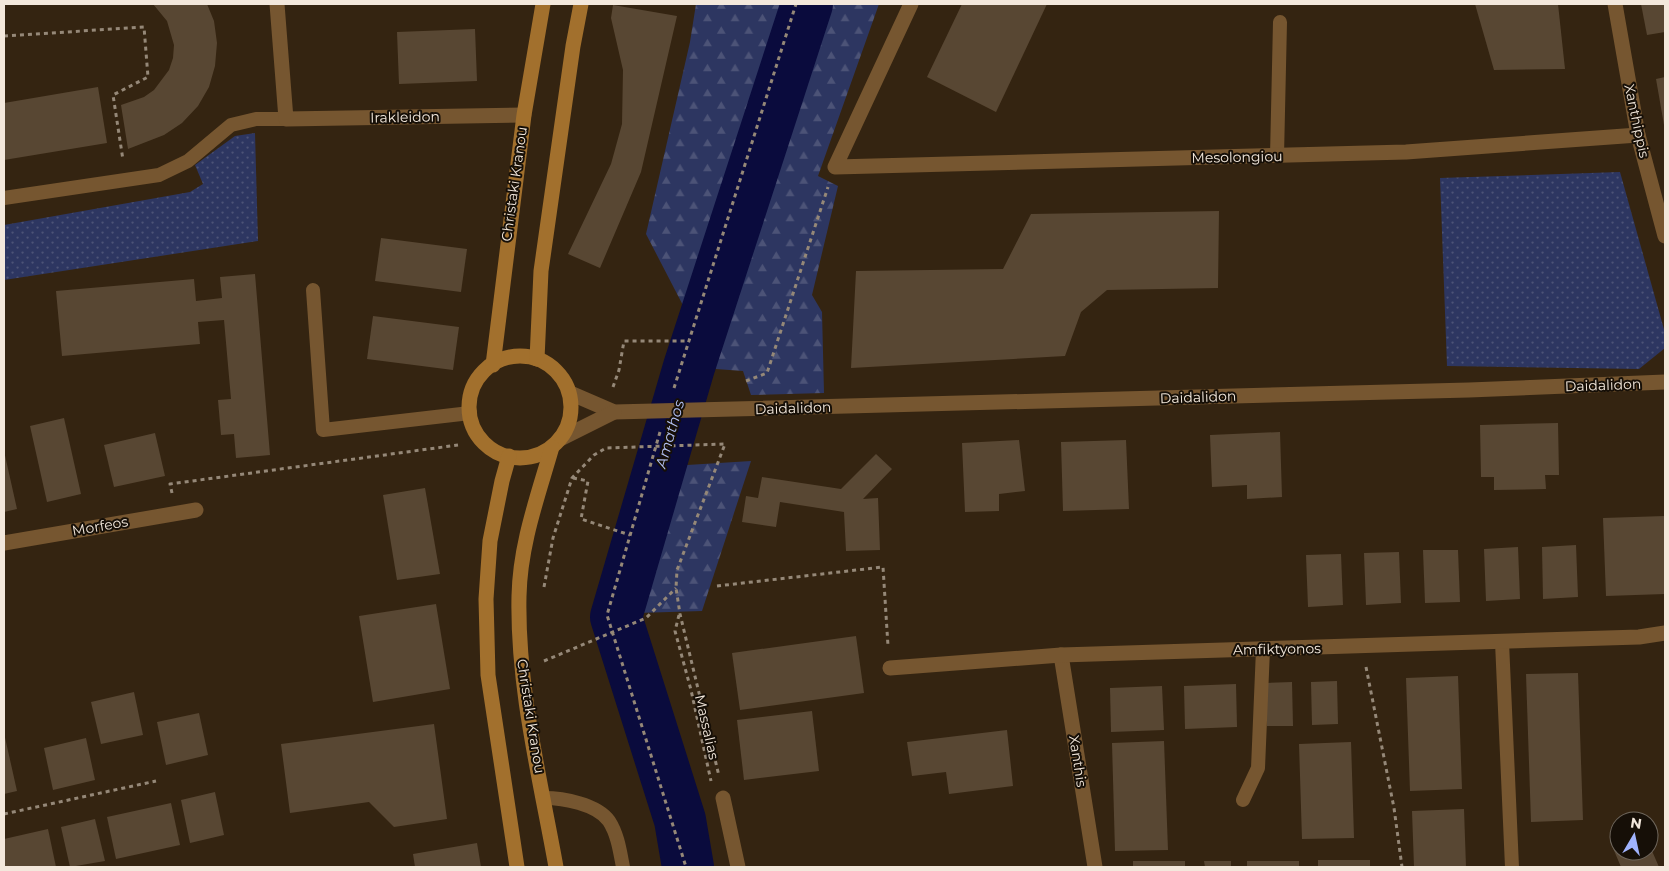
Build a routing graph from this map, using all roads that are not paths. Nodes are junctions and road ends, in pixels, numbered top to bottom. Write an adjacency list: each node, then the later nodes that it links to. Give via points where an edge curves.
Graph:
1 (277, 4): 8 (street)
2 (543, 4): 7 (main road, Christaki Kranou)
3 (581, 4): 14 (main road, via 541,271)
4 (911, 4): 10 (street, Mesolongiou, via 834,167)
5 (1615, 4): 9 (street, Xanthippis)
6 (1280, 22): 10 (lane)
7 (524, 115): 8 (street, Irakleidon); 15 (main road, Christaki Kranou)
8 (286, 119): 11 (lane, via 256,119 230,125 188,161 159,175)
9 (1638, 135): 10 (street, Mesolongiou, via 1406,152); 12 (street, Xanthippis)
10 (1277, 156)
11 (4, 198)
12 (1665, 236)
13 (313, 290): 19 (lane, via 323,430)
14 (537, 359): 15 (main road, via 511,357); 17 (main road, via 554,368)
15 (492, 364): 19 (main road, via 479,376 473,388)
16 (1665, 382): 18 (street, Daidalidon)
17 (570, 393): 18 (street); 20 (main road, via 569,423)
18 (614, 412): 20 (street)
19 (470, 413): 21 (main road, via 475,430 484,442)
20 (556, 443): 21 (main road, via 539,454); 29 (main road, Christaki Kranou, via 526,534 519,594 522,672)
21 (509, 456): 32 (main road, via 490,541 486,608 488,675)
22 (196, 510): 23 (street, Morfeos)
23 (4, 543)
24 (1665, 633): 25 (street, Amfiktyonos, via 1639,637)
25 (1502, 642): 26 (street, Amfiktyonos); 37 (lane)
26 (1263, 649): 27 (street, Amfiktyonos); 31 (lane, via 1258,768)
27 (1062, 656): 28 (street, Amfiktyonos); 36 (street, Xanthis)
28 (890, 668)
29 (544, 798): 33 (main road, Christaki Kranou); 34 (lane, via 585,804 609,820 618,842)
30 (723, 798): 35 (street)
31 (1243, 800)
32 (517, 867)
33 (556, 867)
34 (622, 867)
35 (738, 867)
36 (1095, 867)
37 (1512, 867)

